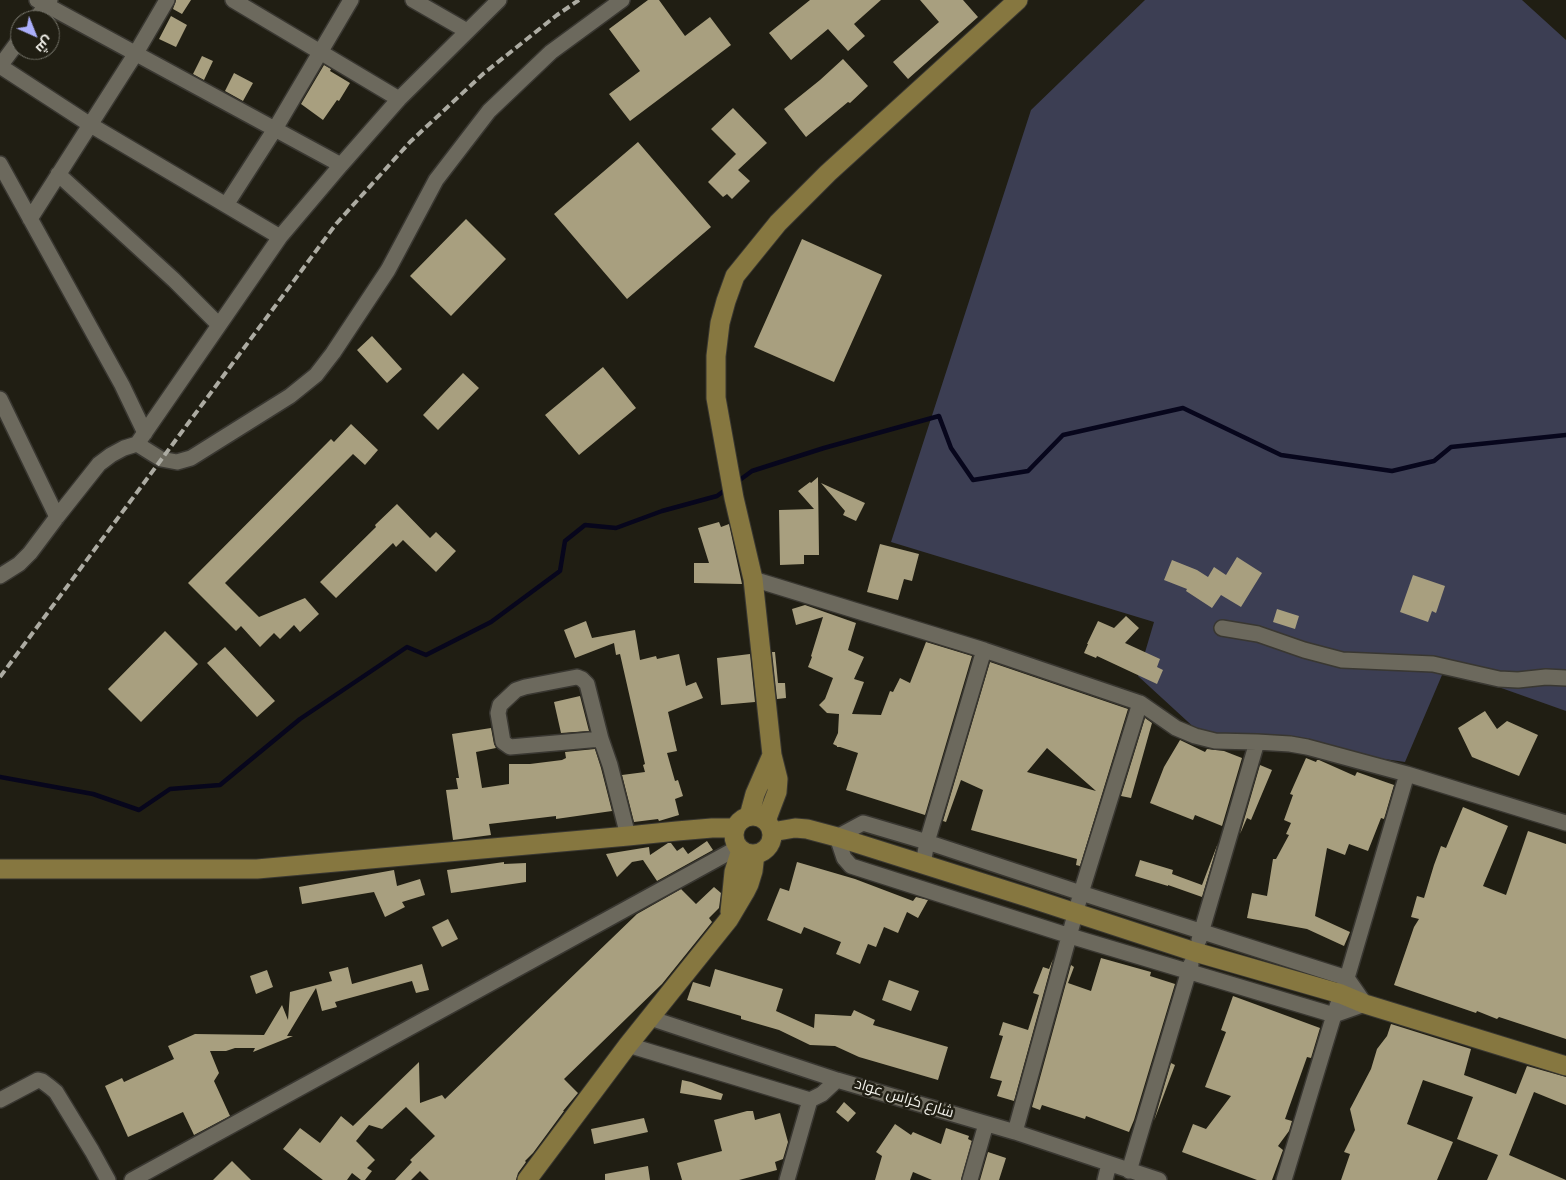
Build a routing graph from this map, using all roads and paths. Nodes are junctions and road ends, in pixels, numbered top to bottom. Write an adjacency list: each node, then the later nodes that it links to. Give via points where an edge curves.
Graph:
1 (166, 0): 12 (street)
2 (234, 0): 10 (street)
3 (351, 0): 10 (street)
4 (413, 0): 9 (street)
5 (499, 0): 9 (street)
6 (622, 0): 25 (street, via 551,52 489,112 436,180 388,270 316,375 290,396 191,458 178,462 161,459)
7 (1018, 0): 28 (main road, via 822,180 778,223 735,276 720,323 716,398)
8 (44, 2): 12 (street)
9 (466, 31): 14 (street)
10 (320, 52): 14 (street); 16 (street)
11 (10, 53): 13 (street)
12 (136, 53): 15 (street); 16 (street)
13 (0, 66): 15 (street)
14 (399, 99): 18 (street)
15 (89, 124): 19 (street); 20 (street)
16 (275, 129): 18 (street); 20 (street)
17 (0, 164): 21 (street)
18 (340, 165): 22 (street)
19 (58, 174): 21 (street); 23 (street)
20 (226, 205): 22 (street)
21 (30, 219): 25 (street, via 122,385)
22 (280, 237): 23 (street)
23 (219, 325): 25 (street)
24 (0, 399): 26 (street)
25 (141, 439): 26 (street, via 100,464)
26 (57, 517): 27 (street, via 20,564)
27 (0, 576)
28 (753, 579): 30 (street); 37 (main road, via 772,756 778,778 777,792)
29 (1222, 628): 31 (street, via 1258,634 1342,660 1433,664 1499,679)
30 (984, 650): 32 (street); 40 (street)
31 (1566, 678)
32 (1140, 703): 34 (street, via 1176,728 1195,736 1215,741); 44 (street)
33 (601, 739): 33 (street, via 587,684 577,677 516,690 500,705 501,732 507,746); 38 (street)
34 (1256, 742): 35 (street, via 1307,747); 46 (street)
35 (1407, 774): 36 (street); 50 (street)
36 (1566, 823)
37 (756, 824): 38 (main road); 39 (main road, via 808,829); 41 (main road, via 734,838); 41 (main road, via 770,844 761,852)
38 (628, 836): 43 (main road, via 257,869)
39 (837, 837): 40 (street, via 863,823); 42 (main road); 47 (street, via 850,866)
40 (927, 842): 42 (street); 44 (street)
41 (745, 850): 53 (main road, via 734,872 730,918); 63 (street)
42 (923, 864): 45 (main road)
43 (0, 868)
44 (1081, 893): 45 (street); 46 (street)
45 (1076, 912): 47 (street); 48 (main road)
46 (1201, 932): 48 (street); 50 (street)
47 (1070, 936): 49 (street); 60 (street)
48 (1195, 952): 49 (street); 50 (main road)
49 (1189, 972): 52 (street); 62 (street)
50 (1344, 986): 51 (main road); 52 (street)
51 (1365, 1004): 52 (street); 55 (main road)
52 (1334, 1015): 70 (street)
53 (650, 1018): 54 (main road); 56 (street, شارع كراس عواد)
54 (628, 1045): 58 (street); 65 (main road)
55 (1566, 1066)
56 (837, 1080): 58 (street); 59 (street, شارع كراس عواد)
57 (0, 1100): 64 (street, via 38,1080 42,1081 56,1092)
58 (810, 1100): 66 (street)
59 (986, 1124): 60 (street, شارع كراس عواد); 67 (street)
60 (1015, 1132): 61 (street, شارع كراس عواد)
61 (1109, 1164): 62 (street, شارع كراس عواد); 68 (street)
62 (1129, 1171): 69 (street, شارع كراس عواد)
63 (139, 1179)
64 (108, 1180)
65 (527, 1180)
66 (787, 1180)
67 (970, 1180)
68 (1105, 1180)
69 (1159, 1180)
70 (1284, 1180)

